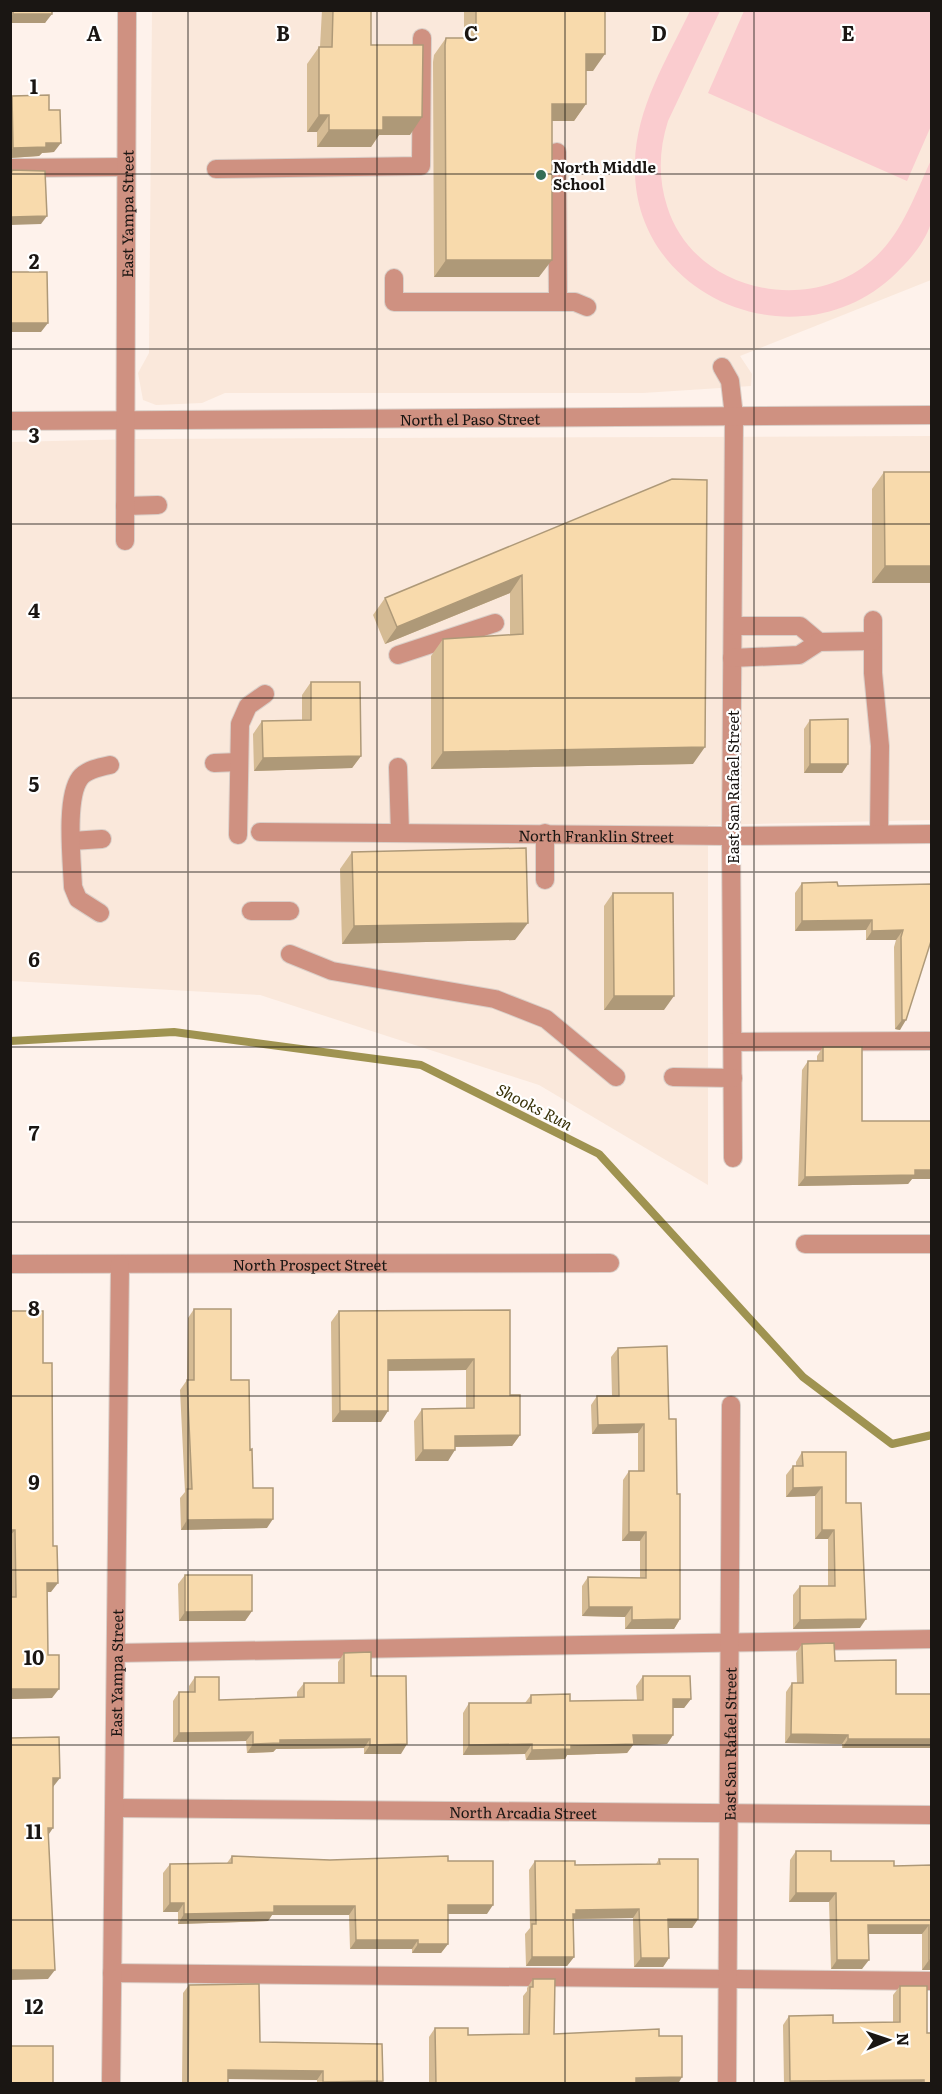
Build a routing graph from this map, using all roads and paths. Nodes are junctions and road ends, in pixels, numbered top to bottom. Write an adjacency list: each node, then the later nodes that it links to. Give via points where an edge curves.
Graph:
1 (127, 10): 5 (street, East Yampa Street)
2 (422, 38): 6 (street, via 421,166)
3 (557, 152): 8 (street)
4 (10, 168): 5 (street)
5 (126, 168): 13 (street, East Yampa Street)
6 (216, 169)
7 (394, 278): 8 (street, via 394,302)
8 (558, 302): 9 (street)
9 (587, 307)
10 (722, 367): 12 (street, East San Rafael Street, via 730,381)
11 (932, 415): 12 (street, North el Paso Street)
12 (734, 417): 13 (street, North el Paso Street); 20 (street, East San Rafael Street)
13 (124, 419): 14 (street, North el Paso Street); 16 (street, East Yampa Street)
14 (10, 421)
15 (158, 505): 16 (street)
16 (125, 506): 17 (street, East Yampa Street)
17 (125, 541)
18 (873, 620): 21 (street)
19 (495, 623): 23 (street)
20 (733, 626): 22 (street, via 800,626); 24 (street, East San Rafael Street)
21 (873, 641): 22 (street); 33 (street, via 880,746)
22 (819, 642): 24 (street, via 799,655)
23 (398, 656)
24 (732, 658): 36 (street, East San Rafael Street)
25 (265, 694): 26 (street, via 248,706 240,724)
26 (239, 762): 27 (street); 35 (street)
27 (214, 763)
28 (110, 765): 38 (street, via 94,768 80,777 72,796)
29 (398, 767): 32 (street)
30 (260, 832): 32 (street, North Franklin Street)
31 (544, 833): 32 (street, North Franklin Street); 36 (street, North Franklin Street); 39 (street)
32 (400, 834)
33 (879, 834): 34 (street, North Franklin Street); 36 (street, North Franklin Street)
34 (932, 834)
35 (238, 835)
36 (731, 836): 45 (street, East San Rafael Street)
37 (102, 839): 38 (street)
38 (72, 841): 42 (street, via 73,887 78,899)
39 (545, 880)
40 (251, 911): 41 (street)
41 (290, 911)
42 (100, 913)
43 (290, 954): 46 (street, via 332,971 495,999 546,1019)
44 (932, 1041): 45 (street)
45 (733, 1042): 48 (street, East San Rafael Street)
46 (616, 1077)
47 (673, 1077): 48 (street)
48 (733, 1078): 49 (street, East San Rafael Street)
49 (733, 1158)
50 (805, 1244): 51 (street)
51 (932, 1244)
52 (610, 1263): 54 (street, North Prospect Street)
53 (10, 1264): 54 (street, North Prospect Street)
54 (120, 1264): 58 (street, East Yampa Street)
55 (730, 1405): 57 (street, East San Rafael Street)
56 (932, 1639): 57 (street)
57 (729, 1641): 58 (street); 60 (street, East San Rafael Street)
58 (116, 1653): 59 (street, East Yampa Street)
59 (115, 1808): 60 (street, North Arcadia Street); 62 (street, East Yampa Street)
60 (728, 1815): 61 (street, North Arcadia Street); 63 (street, East San Rafael Street)
61 (932, 1815)
62 (112, 1973): 63 (street); 65 (street, East Yampa Street)
63 (725, 1980): 64 (street); 66 (street, East San Rafael Street)
64 (932, 1981)
65 (111, 2084)
66 (727, 2084)

